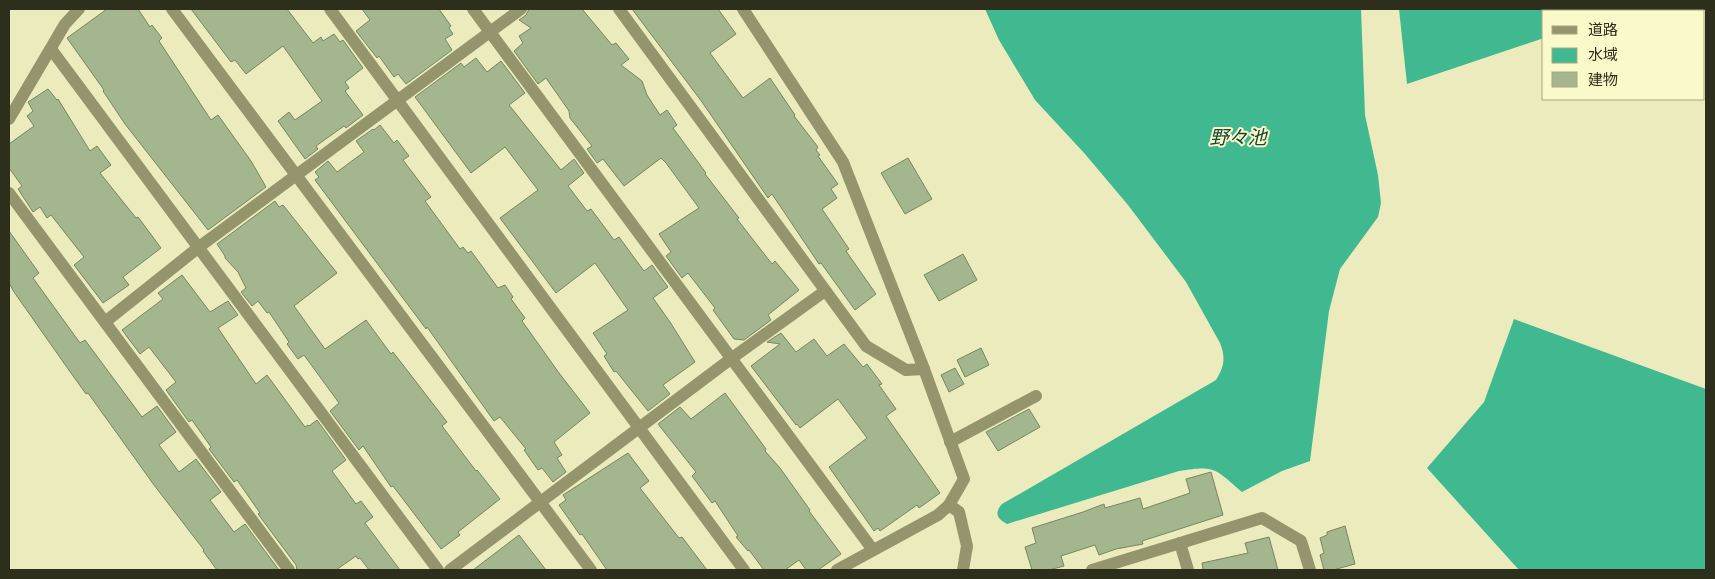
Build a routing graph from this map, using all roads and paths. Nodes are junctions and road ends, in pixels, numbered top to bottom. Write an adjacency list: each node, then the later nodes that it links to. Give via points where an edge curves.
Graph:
1 (79, 9): 9 (street, via 65,24)
2 (172, 9): 12 (street)
3 (330, 9): 10 (street)
4 (473, 9): 8 (street)
5 (521, 9): 8 (street)
6 (619, 9): 15 (street)
7 (743, 9): 18 (street, via 843,162)
8 (489, 31): 10 (street); 17 (street)
9 (51, 49): 11 (street); 14 (street)
10 (397, 100): 12 (street); 20 (street)
11 (9, 119)
12 (296, 174): 14 (street); 22 (street)
13 (9, 193): 16 (street)
14 (199, 247): 16 (street); 27 (street)
15 (825, 291): 17 (street); 18 (street, via 866,346 906,370)
16 (105, 322): 26 (street)
17 (732, 358): 20 (street); 25 (street)
18 (924, 369): 21 (street)
19 (1036, 396): 21 (street)
20 (639, 428): 22 (street); 30 (street)
21 (950, 442): 23 (street, via 964,480)
22 (540, 503): 28 (street); 29 (street)
23 (949, 505): 25 (street); 32 (street, via 959,512 965,537)
24 (1180, 543): 33 (street); 34 (street); 35 (street, via 1262,518 1301,541)
25 (873, 550): 31 (street)
26 (290, 570)
27 (438, 570)
28 (450, 570)
29 (591, 570)
30 (744, 570)
31 (837, 570)
32 (963, 570)
33 (1092, 570)
34 (1188, 570)
35 (1310, 570)

